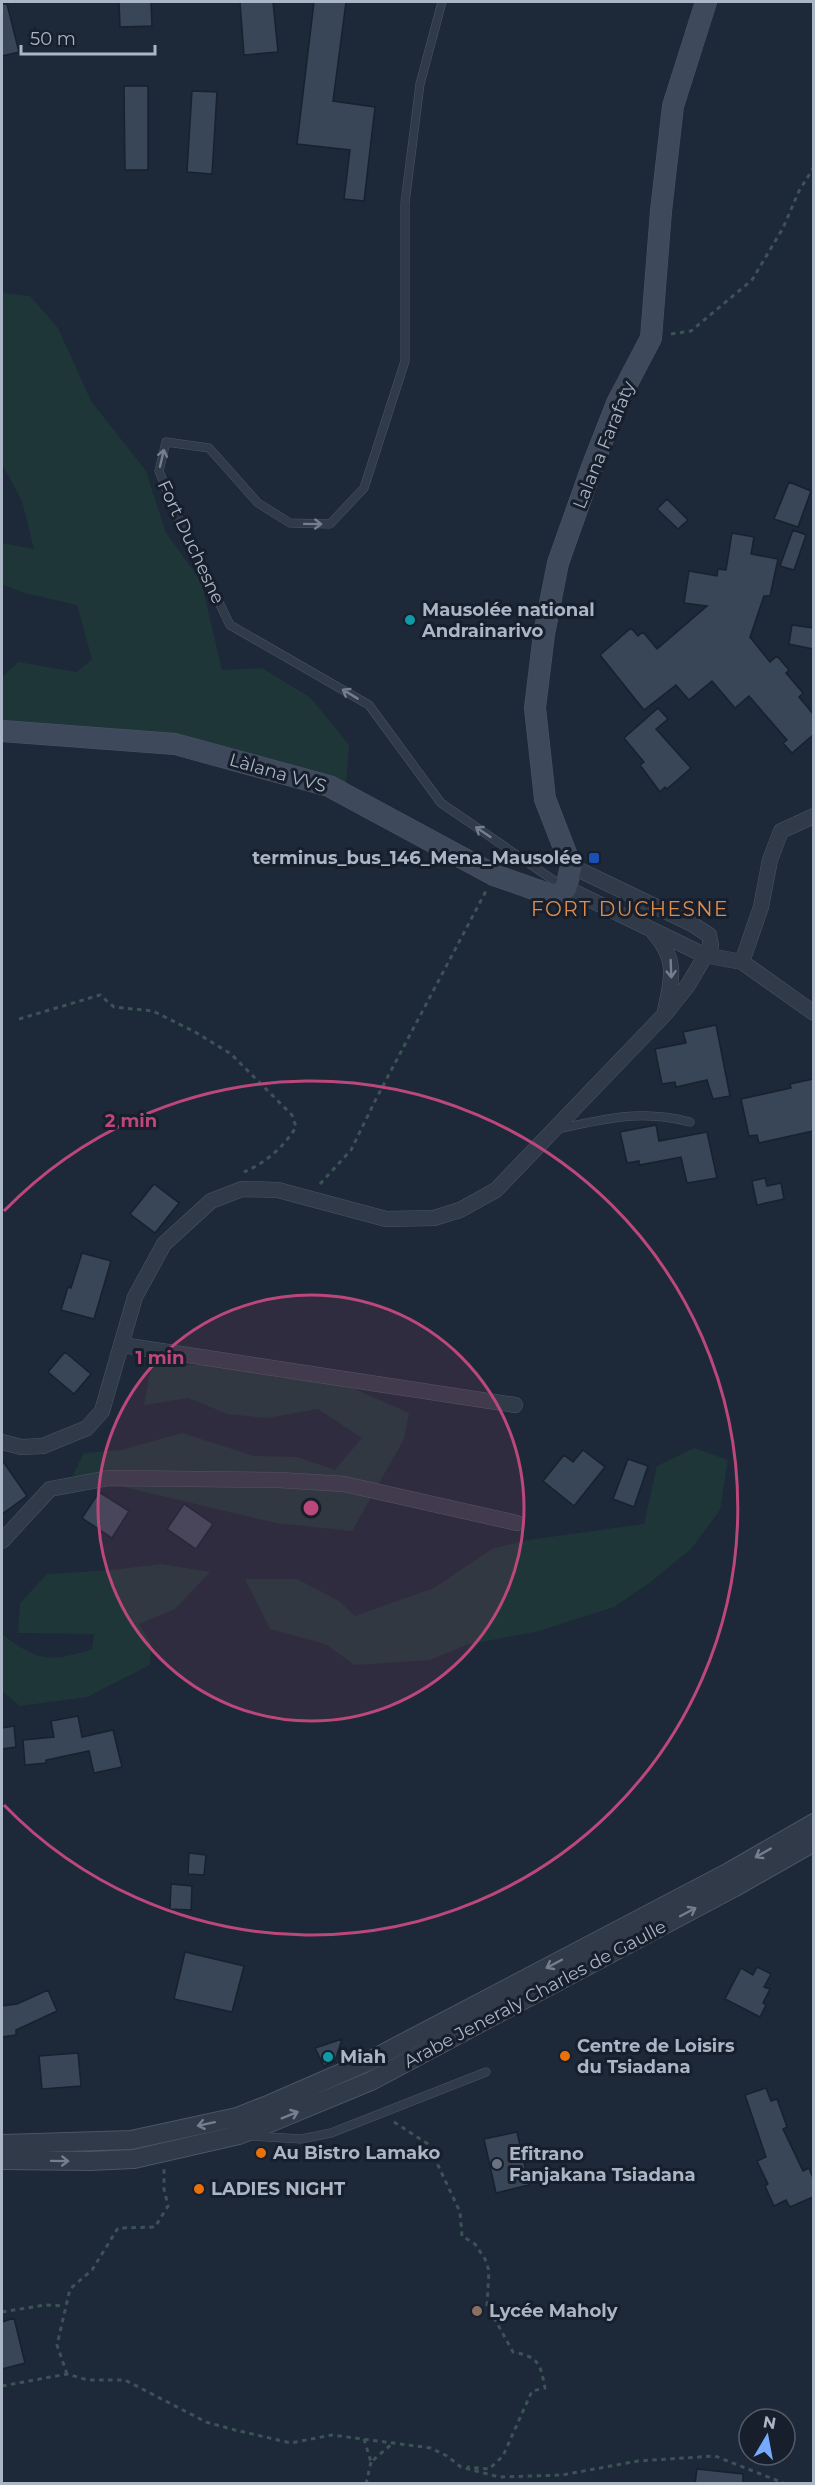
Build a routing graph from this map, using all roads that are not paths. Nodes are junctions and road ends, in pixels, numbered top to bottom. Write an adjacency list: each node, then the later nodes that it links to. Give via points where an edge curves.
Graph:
1 (442, 2): 6 (lane, Fort Duchesne, one-way to 1, via 441,803 369,705 230,625 159,471 166,442 209,448 258,503 290,523 330,524 364,488 405,361 405,203 420,84)
2 (706, 2): 5 (main road, Lalana Farafaty, via 673,106 651,338 617,403 592,467 558,563 544,634 535,708 545,799)
3 (2, 731): 6 (main road, Làlana VVS, via 175,744 329,786 494,874 548,894 560,894)
4 (813, 816): 9 (street, via 781,831)
5 (572, 866): 6 (main road); 8 (street, via 709,935 711,946)
6 (566, 888): 7 (street)
7 (652, 930): 8 (street); 11 (street, one-way to 11, via 670,957 671,984)
8 (704, 955): 9 (street); 11 (street, via 688,985)
9 (742, 962): 10 (street)
10 (813, 1013)
11 (665, 1014): 13 (street)
12 (690, 1122): 13 (lane, via 664,1115 628,1115)
13 (553, 1130): 14 (street, via 496,1190 460,1210 434,1218 386,1219 278,1190 242,1189 211,1201 164,1244 135,1297)
14 (122, 1344): 15 (street); 16 (street, via 102,1411 87,1428 43,1446 21,1447)
15 (516, 1405)
16 (2, 1442)
17 (518, 1523): 18 (street, via 344,1484 109,1478 50,1488)
18 (2, 1541)
19 (813, 1823): 23 (street, Arabe Jeneraly Charles de Gaulle, one-way to 23, via 729,1872 369,2061 270,2104 237,2117 131,2140)
20 (813, 1842): 22 (street, Arabe Jeneraly Charles de Gaulle, one-way to 20, via 371,2081)
21 (486, 2072): 22 (lane, via 331,2133 301,2139)
22 (239, 2135): 24 (street, Arabe Jeneraly Charles de Gaulle, one-way to 22, via 134,2159)
23 (2, 2144)
24 (2, 2160)

